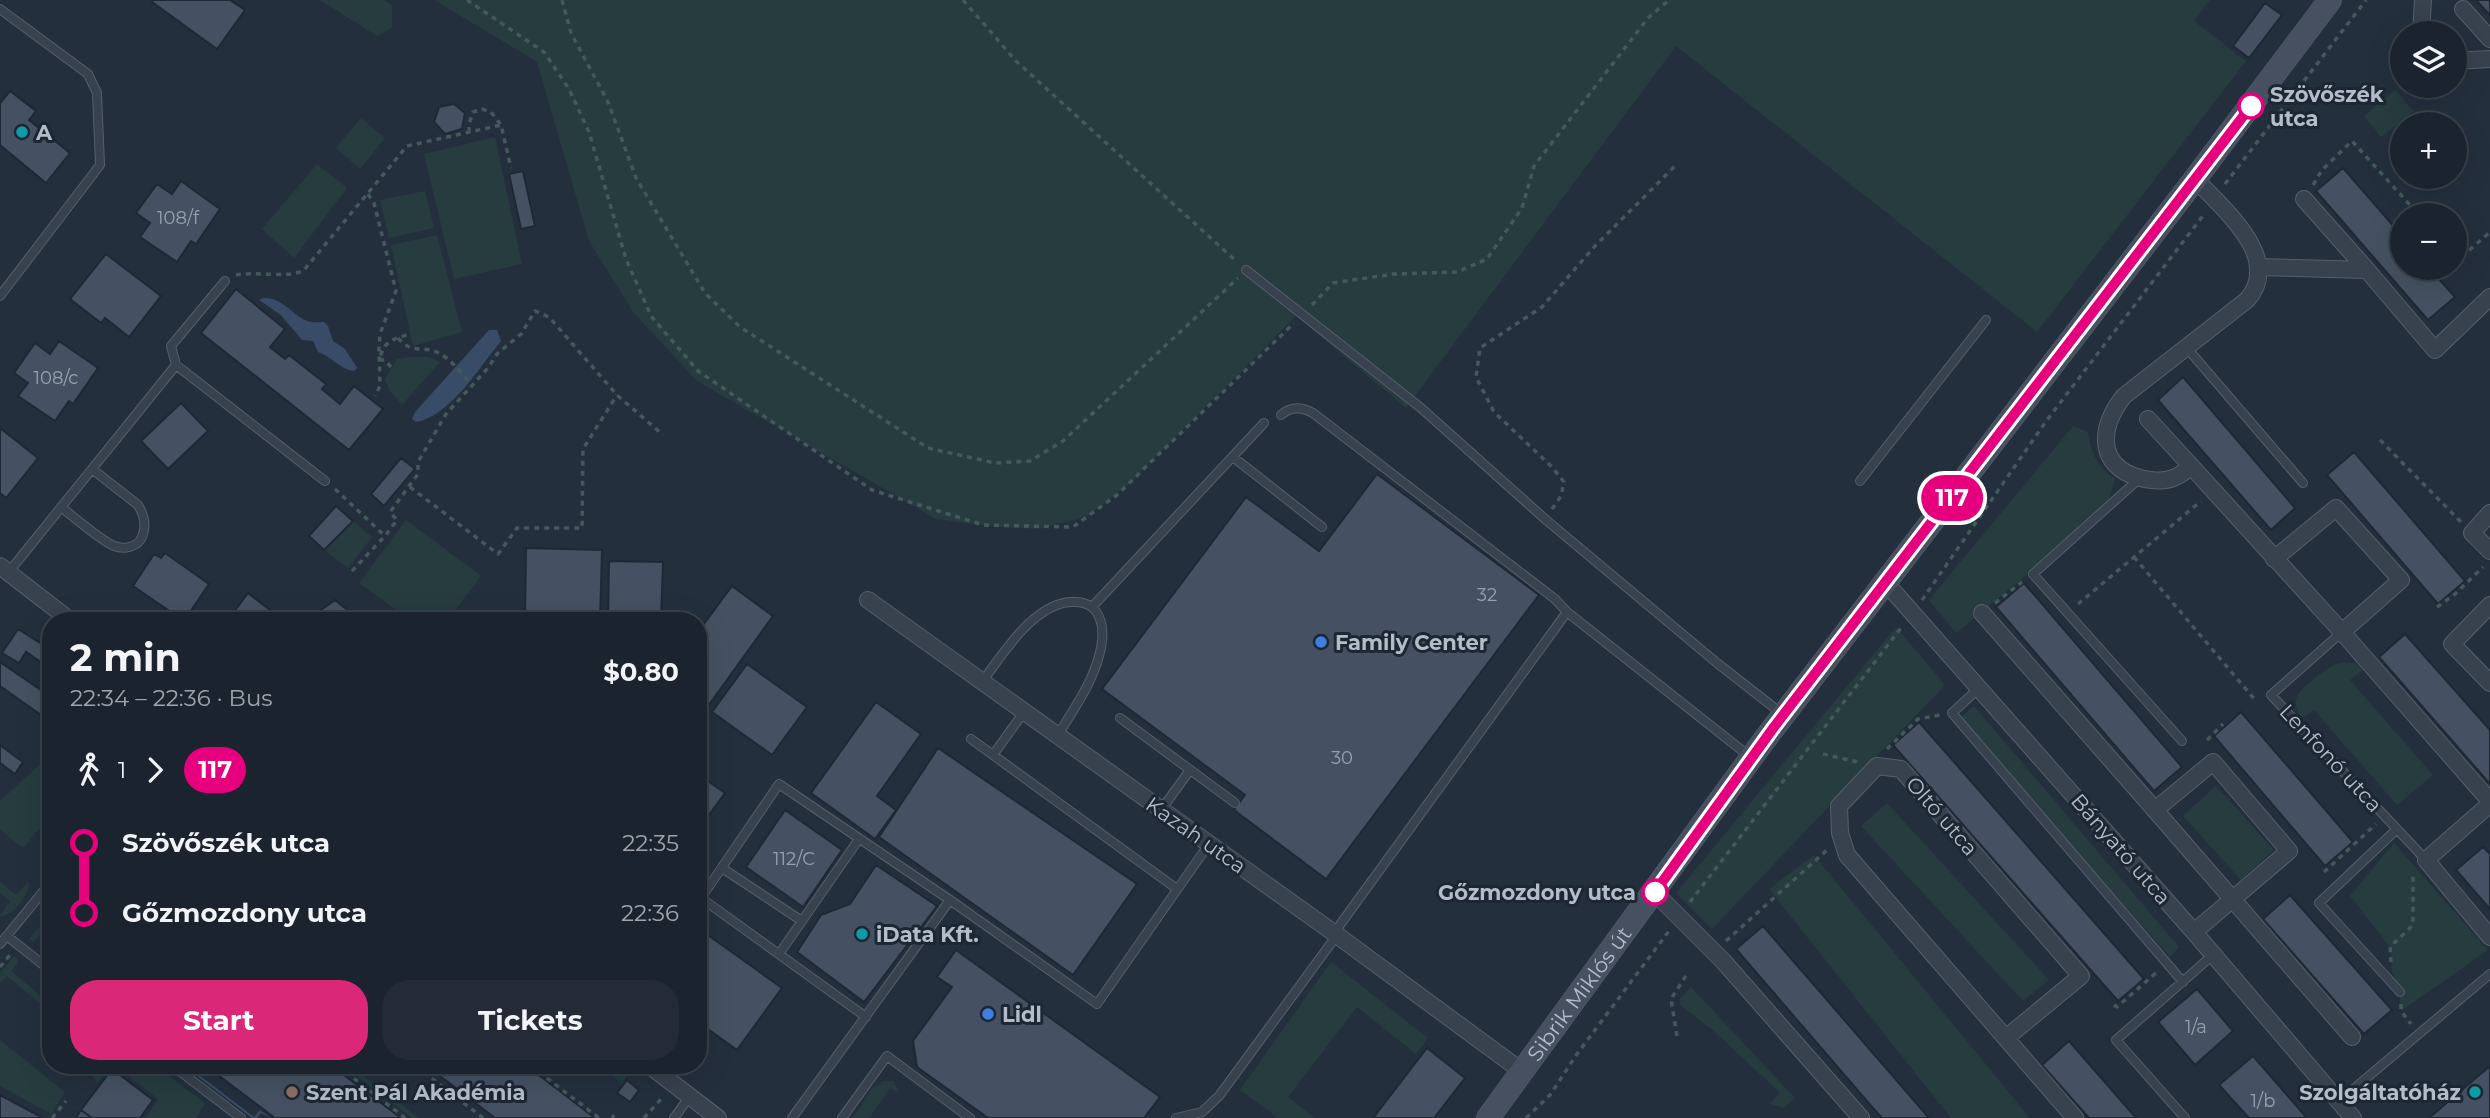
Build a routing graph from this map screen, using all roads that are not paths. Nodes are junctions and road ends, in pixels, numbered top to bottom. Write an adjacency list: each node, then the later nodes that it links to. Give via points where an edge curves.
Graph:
1 (2330, 0): 9 (street, Sibrik Miklós út)
2 (2423, 0): 5 (street)
3 (0, 9): 15 (lane, via 88,74 97,93 100,165)
4 (2463, 9): 6 (street)
5 (2422, 21)
6 (2490, 39)
7 (2490, 59): 8 (street)
8 (2467, 60)
9 (2196, 179): 11 (street, via 2246,234); 36 (street, Sibrik Miklós út)
10 (2304, 199): 13 (street)
11 (2258, 267): 13 (street); 18 (street, via 2254,291 2247,300)
12 (1246, 270): 48 (lane, via 1421,408 1545,519)
13 (2367, 270): 16 (street, via 2435,349)
14 (225, 281): 19 (lane, via 171,346)
15 (0, 296)
16 (2490, 297)
17 (1986, 320): 28 (lane)
18 (2186, 347): 26 (street, via 2124,396 2107,424 2109,453 2118,466); 29 (lane)
19 (176, 365): 25 (lane); 27 (lane)
20 (1281, 415): 41 (lane, via 1292,408 1313,413 1555,598)
21 (2148, 419): 24 (street)
22 (1264, 423): 23 (lane)
23 (1233, 457): 32 (lane); 39 (lane)
24 (2192, 467): 26 (street, via 2171,480); 34 (street)
25 (92, 469): 30 (lane); 30 (lane, via 138,505 145,526 136,545 115,546)
26 (2140, 478): 52 (lane, via 2033,574)
27 (325, 481)
28 (1860, 481)
29 (2303, 483)
30 (61, 508): 35 (lane)
31 (2490, 513): 33 (street, via 2472,533)
32 (1322, 527)
33 (2490, 551)
34 (2274, 559): 43 (street); 43 (street, Lenfonó utca, via 2336,509 2401,580)
35 (4, 570): 40 (street)
36 (1886, 583): 46 (street, Bányató utca); 48 (street, Sibrik Miklós út)
37 (868, 600): 44 (street, Kazah utca)
38 (2490, 605): 45 (street, via 2452,644)
39 (1092, 607): 44 (lane, via 1073,601 1043,612 1012,642); 50 (lane, via 1101,621 1099,658)
40 (59, 612)
41 (1567, 612): 54 (lane); 74 (lane)
42 (1982, 612): 59 (street)
43 (2342, 632): 57 (street); 60 (lane, Lenfonó utca, via 2271,695)
44 (982, 682): 47 (street, Kazah utca)
45 (2490, 683)
46 (1979, 688): 73 (street, Bányató utca); 82 (lane, via 1952,713)
47 (1024, 712): 50 (street, Kazah utca); 53 (lane)
48 (1784, 715): 54 (street, Sibrik Miklós út)
49 (1120, 718): 55 (lane)
50 (1057, 737): 58 (street, Kazah utca)
51 (971, 739): 53 (lane)
52 (2182, 741)
53 (993, 755): 66 (lane)
54 (1751, 758): 67 (street, Sibrik Miklós út)
55 (1190, 770): 56 (lane); 58 (lane)
56 (1235, 803)
57 (2490, 803): 63 (street)
58 (1161, 810): 62 (street, Kazah utca)
59 (2155, 810): 70 (street); 70 (street, via 2213,762 2289,851)
60 (2397, 829): 63 (lane, Lenfonó utca); 83 (lane, via 2319,903)
61 (859, 839): 64 (lane, via 779,784); 69 (lane); 72 (lane)
62 (1209, 844): 66 (lane); 74 (street, Kazah utca)
63 (2426, 860): 76 (street, Lenfonó utca)
64 (722, 868): 65 (lane); 72 (lane)
65 (707, 889)
66 (1177, 889): 69 (lane, via 1097,1004)
67 (1654, 892): 87 (street, Sibrik Miklós út); 100 (street, via 1715,952)
68 (42, 893): 75 (lane)
69 (950, 900): 84 (lane)
70 (2231, 900): 73 (street); 85 (street)
71 (707, 902): 78 (lane)
72 (802, 921): 78 (lane)
73 (2194, 932): 79 (street, Bányató utca)
74 (1335, 934): 87 (street, Kazah utca); 98 (lane, via 1219,1096 1202,1112)
75 (7, 936): 77 (lane); 80 (lane)
76 (2490, 937)
77 (0, 944)
78 (779, 954): 84 (lane)
79 (2214, 954): 82 (lane); 91 (street, Bányató utca)
80 (42, 964)
81 (2490, 974): 91 (lane)
82 (2183, 982): 102 (lane, via 2116,1040)
83 (2400, 992)
84 (866, 1017): 95 (lane)
85 (2352, 1037)
86 (2006, 1038): 86 (street, Oltó utca, via 1847,855 1839,806 1877,766 1900,769 2081,976); 101 (street)
87 (1523, 1072): 99 (street, Sibrik Miklós út)
88 (183, 1074): 92 (lane)
89 (661, 1074): 90 (street)
90 (690, 1096): 93 (lane); 94 (street)
91 (2339, 1102): 103 (street, Bányató utca)
92 (241, 1118)
93 (674, 1118)
94 (719, 1118)
95 (792, 1118)
96 (842, 1118): 97 (lane, via 887,1056)
97 (970, 1118)
98 (1176, 1118)
99 (1488, 1118)
100 (1861, 1118)
101 (2075, 1118)
102 (2185, 1118)
103 (2353, 1118)

